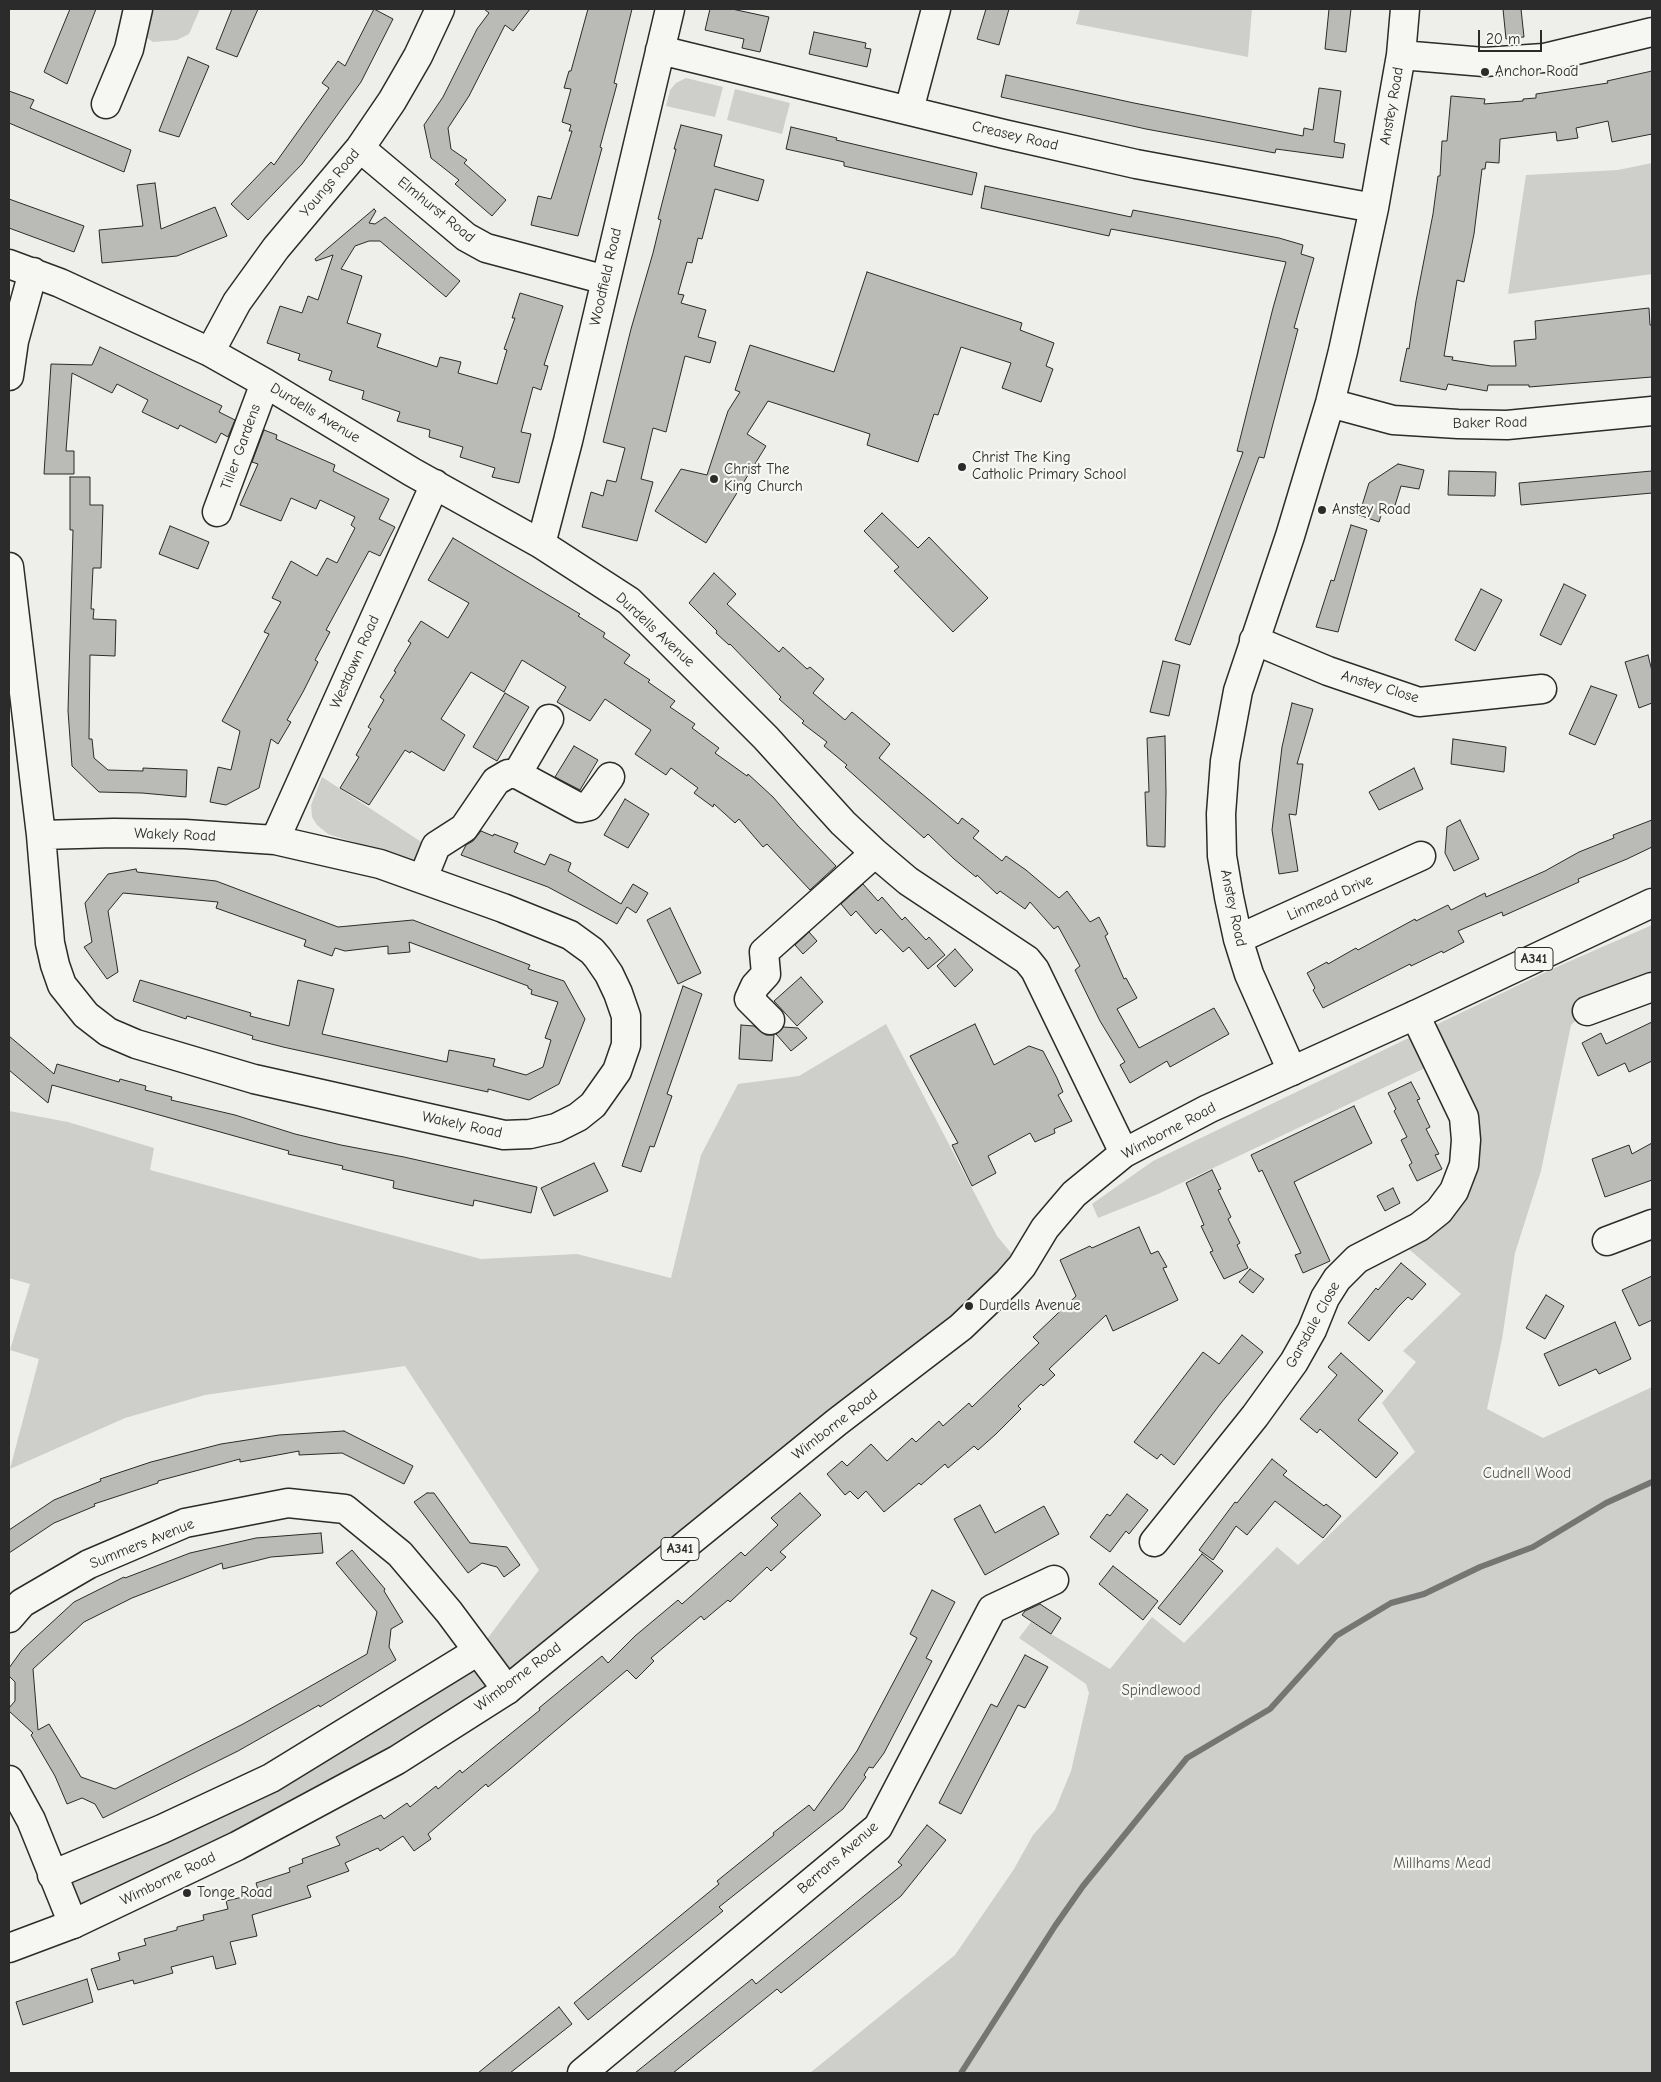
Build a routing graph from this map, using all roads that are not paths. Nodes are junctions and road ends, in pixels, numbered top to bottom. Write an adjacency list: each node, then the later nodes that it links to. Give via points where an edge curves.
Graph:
1 (138, 9): 9 (street, via 129,49)
2 (440, 9): 11 (street, Youngs Road, via 418,56)
3 (670, 9): 7 (street, Woodfield Road)
4 (936, 9): 10 (street)
5 (1405, 9): 8 (street, Anstey Road)
6 (1652, 32): 8 (street, via 1544,58 1484,62)
7 (660, 50): 10 (street, Creasey Road); 14 (street, Woodfield Road)
8 (1401, 55): 12 (street, Anstey Road)
9 (106, 104)
10 (909, 110): 12 (street, Creasey Road, via 1136,164)
11 (360, 148): 14 (street, Elmhurst Road, via 466,237 486,248); 15 (street, Youngs Road, via 276,248 237,302)
12 (1374, 208): 18 (street, Anstey Road)
13 (21, 268): 15 (street, Durdells Avenue); 16 (street)
14 (606, 280): 22 (street, Woodfield Road)
15 (210, 352): 17 (street, Durdells Avenue)
16 (9, 376)
17 (265, 383): 20 (street, Durdells Avenue); 21 (street, Tiller Gardens)
18 (1330, 403): 19 (street, Baker Road, via 1393,420 1458,424 1507,425); 24 (street, Anstey Road, via 1290,536)
19 (1652, 411)
20 (435, 484): 22 (street, Durdells Avenue); 30 (street, Westdown Road)
21 (217, 512)
22 (541, 544): 31 (street, Durdells Avenue, via 629,600)
23 (9, 567): 29 (street, Wakely Road)
24 (1254, 640): 25 (street, Anstey Close, via 1328,671 1419,702); 35 (street, Anstey Road, via 1238,691 1225,761 1222,814 1222,856)
25 (1542, 689)
26 (549, 719): 27 (street)
27 (517, 774): 28 (street, via 580,808 589,806); 33 (street, via 508,774 496,781 464,828 436,846)
28 (610, 777)
29 (41, 835): 30 (street, Wakely Road, via 185,834); 33 (street, Wakely Road, via 50,943 55,965 62,985 72,998 86,1015 108,1032 136,1044 254,1079 504,1135 556,1128 578,1117 606,1090 617,1071 626,1044 626,1016 609,974 592,951 570,935)
30 (275, 840): 33 (street, Wakely Road, via 380,864)
31 (875, 853): 39 (street, via 764,952 766,974 749,999); 41 (street, Durdells Avenue, via 908,881 1027,960 1036,970)
32 (1421, 856): 35 (street, Linmead Drive)
33 (422, 878)
34 (1652, 903): 38 (street, Wimborne Road / A341)
35 (1238, 939): 40 (street, Anstey Road, via 1249,974)
36 (1652, 986): 37 (street)
37 (1587, 1011)
38 (1415, 1015): 40 (street, Wimborne Road / A341); 44 (street, Garsdale Close, via 1464,1118 1464,1165 1454,1191 1419,1227 1357,1259 1337,1280 1294,1362)
39 (770, 1020)
40 (1292, 1071): 41 (street, Wimborne Road / A341, via 1208,1109)
41 (1124, 1153): 48 (street, Wimborne Road / A341, via 1074,1194 1046,1228 1022,1266 961,1327 837,1422)
42 (1652, 1224): 43 (street)
43 (1607, 1241)
44 (1154, 1542)
45 (1054, 1580): 53 (street, Berrans Avenue, via 992,1609 878,1827)
46 (9, 1618): 47 (street, Summers Avenue, via 22,1604 89,1564 186,1523 288,1503 345,1509 400,1554)
47 (478, 1651): 48 (street, Summers Avenue); 50 (street, via 271,1778)
48 (507, 1690): 51 (street, Wimborne Road / A341, via 397,1760 237,1846)
49 (9, 1780): 50 (street, via 31,1820)
50 (52, 1875): 51 (street)
51 (73, 1924): 52 (street, Wimborne Road / A341)
52 (9, 1948)
53 (582, 2073)

